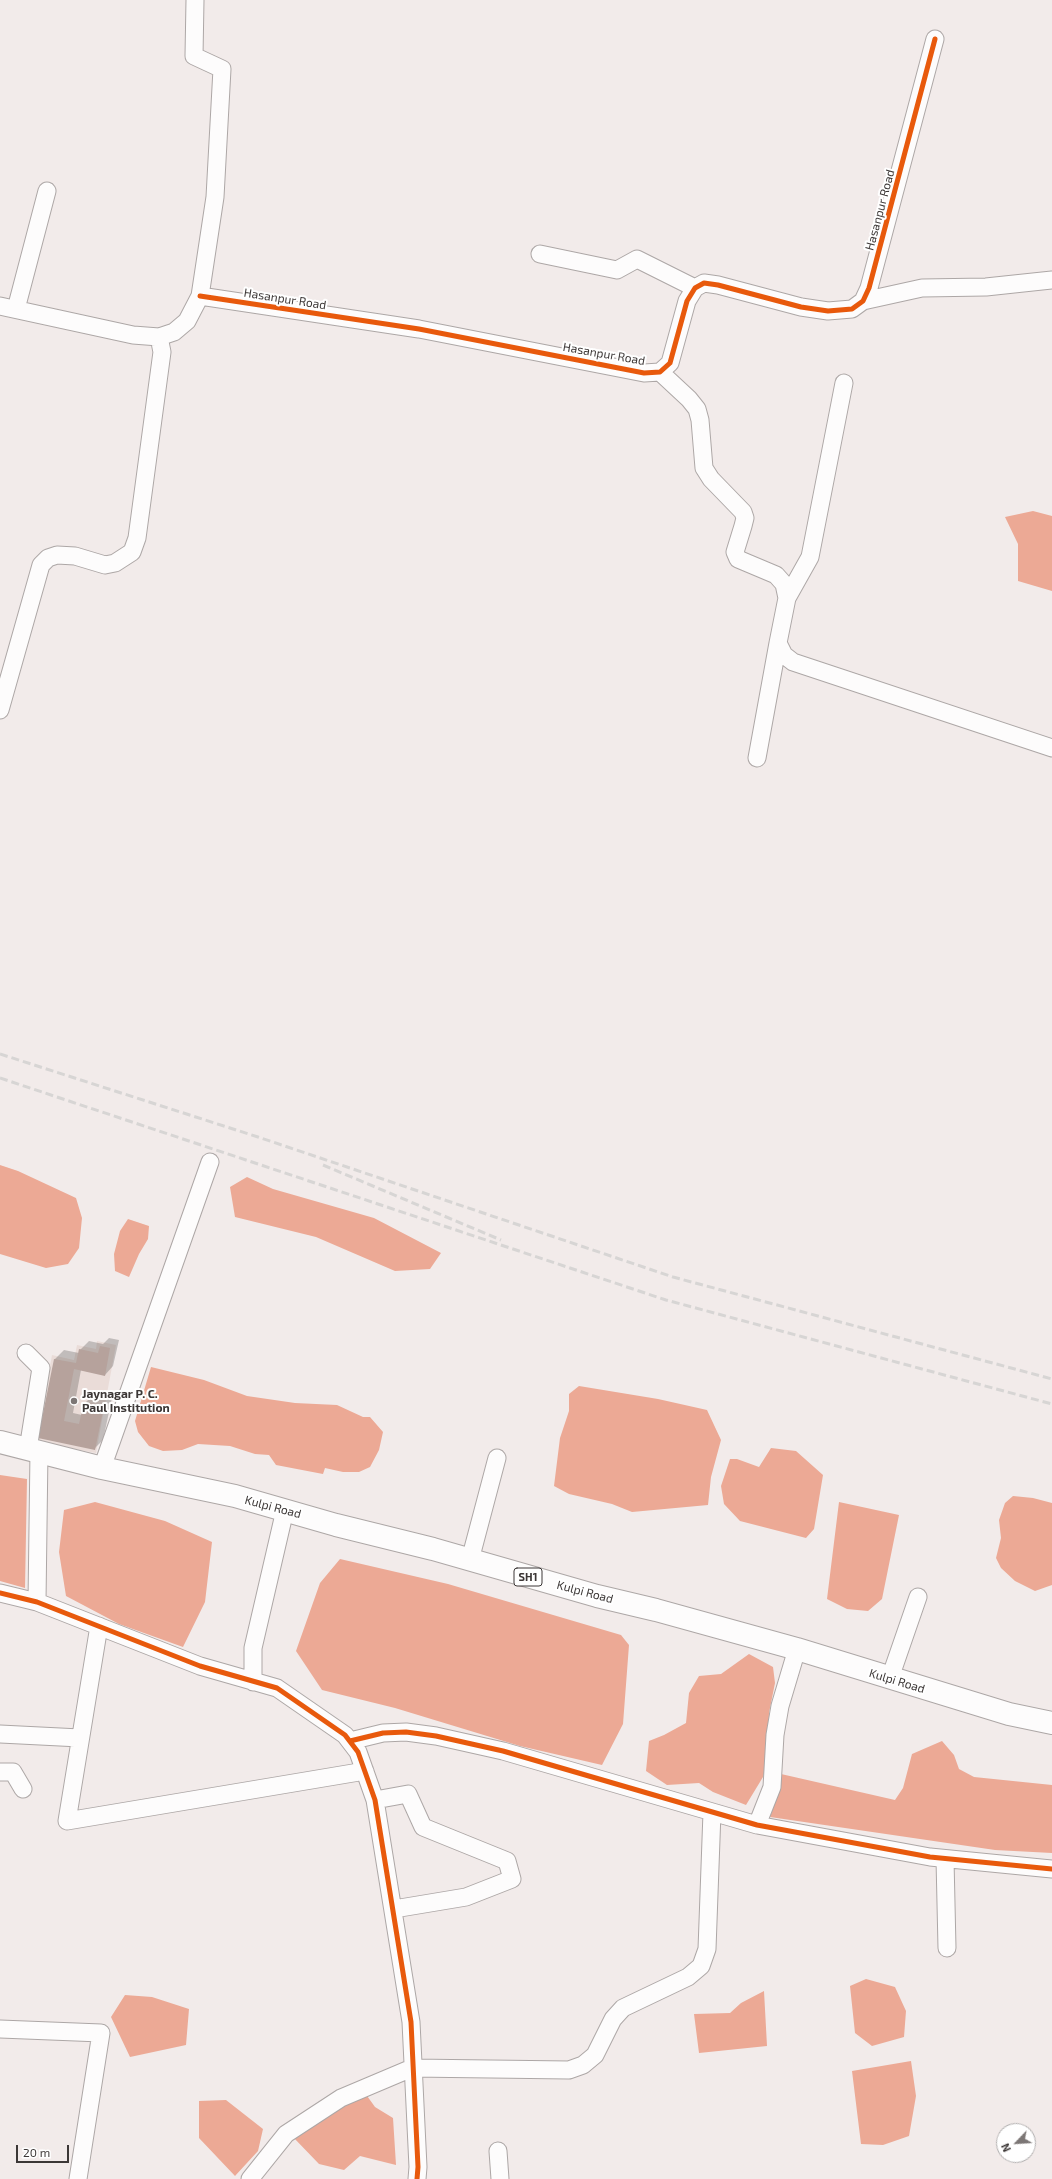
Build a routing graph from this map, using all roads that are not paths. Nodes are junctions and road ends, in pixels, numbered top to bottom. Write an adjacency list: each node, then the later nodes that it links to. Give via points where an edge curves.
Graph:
1 (195, 0): 7 (street, via 194,56 222,69 215,197)
2 (935, 39): 8 (street, Hasanpur Road, via 869,288)
3 (47, 191): 9 (street)
4 (540, 254): 6 (street, via 617,270 638,259)
5 (1052, 280): 8 (street, via 986,287 922,288)
6 (694, 288): 8 (street, via 704,283 718,284 801,307 828,311 852,309); 11 (street, Hasanpur Road, via 687,301 670,363)
7 (200, 296): 10 (street, via 187,321 174,332); 11 (street, Hasanpur Road, via 419,329 644,372)
8 (863, 301)
9 (8, 308): 10 (street, via 133,335)
10 (159, 337): 15 (street, via 162,352 137,538 132,552 120,560 105,565 75,556 57,555 40,565)
11 (660, 372): 13 (street, via 697,409 704,468 711,479 743,512 744,526 735,552 738,559 776,575 784,584)
12 (844, 383): 13 (street, via 810,557)
13 (787, 598): 14 (street)
14 (778, 643): 16 (street, via 784,655 794,662); 17 (street)
15 (0, 710)
16 (1052, 748)
17 (757, 758)
18 (210, 1162): 23 (street)
19 (26, 1353): 21 (street, via 41,1368)
20 (0, 1442): 21 (main road, Kulpi Road / SH1)
21 (34, 1450): 23 (main road, Kulpi Road / SH1); 28 (street)
22 (497, 1458): 25 (street)
23 (102, 1468): 24 (main road, Kulpi Road / SH1, via 234,1496)
24 (285, 1510): 25 (main road, Kulpi Road / SH1); 32 (street, via 253,1648)
25 (470, 1560): 30 (main road, Kulpi Road / SH1)
26 (0, 1593): 28 (street)
27 (918, 1597): 31 (street)
28 (37, 1602): 29 (street)
29 (99, 1626): 32 (street, via 200,1666); 35 (street)
30 (797, 1649): 31 (main road, Kulpi Road / SH1); 42 (street, via 780,1706 775,1735 772,1787)
31 (890, 1678): 33 (main road, Kulpi Road / SH1, via 1009,1714)
32 (253, 1682): 36 (street, via 277,1688)
33 (1052, 1723)
34 (0, 1734): 35 (street)
35 (80, 1738): 37 (street, via 67,1822)
36 (350, 1741): 37 (street, via 358,1752); 41 (street, via 383,1733 406,1732 436,1736 503,1751)
37 (365, 1771): 40 (street)
38 (0, 1772): 39 (street, via 13,1772)
39 (23, 1789)
40 (375, 1800): 45 (street); 45 (street, via 408,1794 423,1828 507,1861 512,1879 466,1897)
41 (712, 1812): 42 (street); 48 (street, via 707,1949 701,1966 688,1977 623,2008 613,2019 595,2055 583,2065 569,2070)
42 (757, 1825): 43 (street)
43 (945, 1859): 44 (street); 46 (street)
44 (1052, 1869)
45 (394, 1909): 48 (street, via 411,2022)
46 (948, 1948)
47 (0, 2029): 50 (street, via 101,2033)
48 (412, 2068): 51 (street, via 341,2098 286,2134); 52 (street)
49 (498, 2152): 53 (street)
50 (78, 2179)
51 (250, 2179)
52 (417, 2179)
53 (500, 2179)

